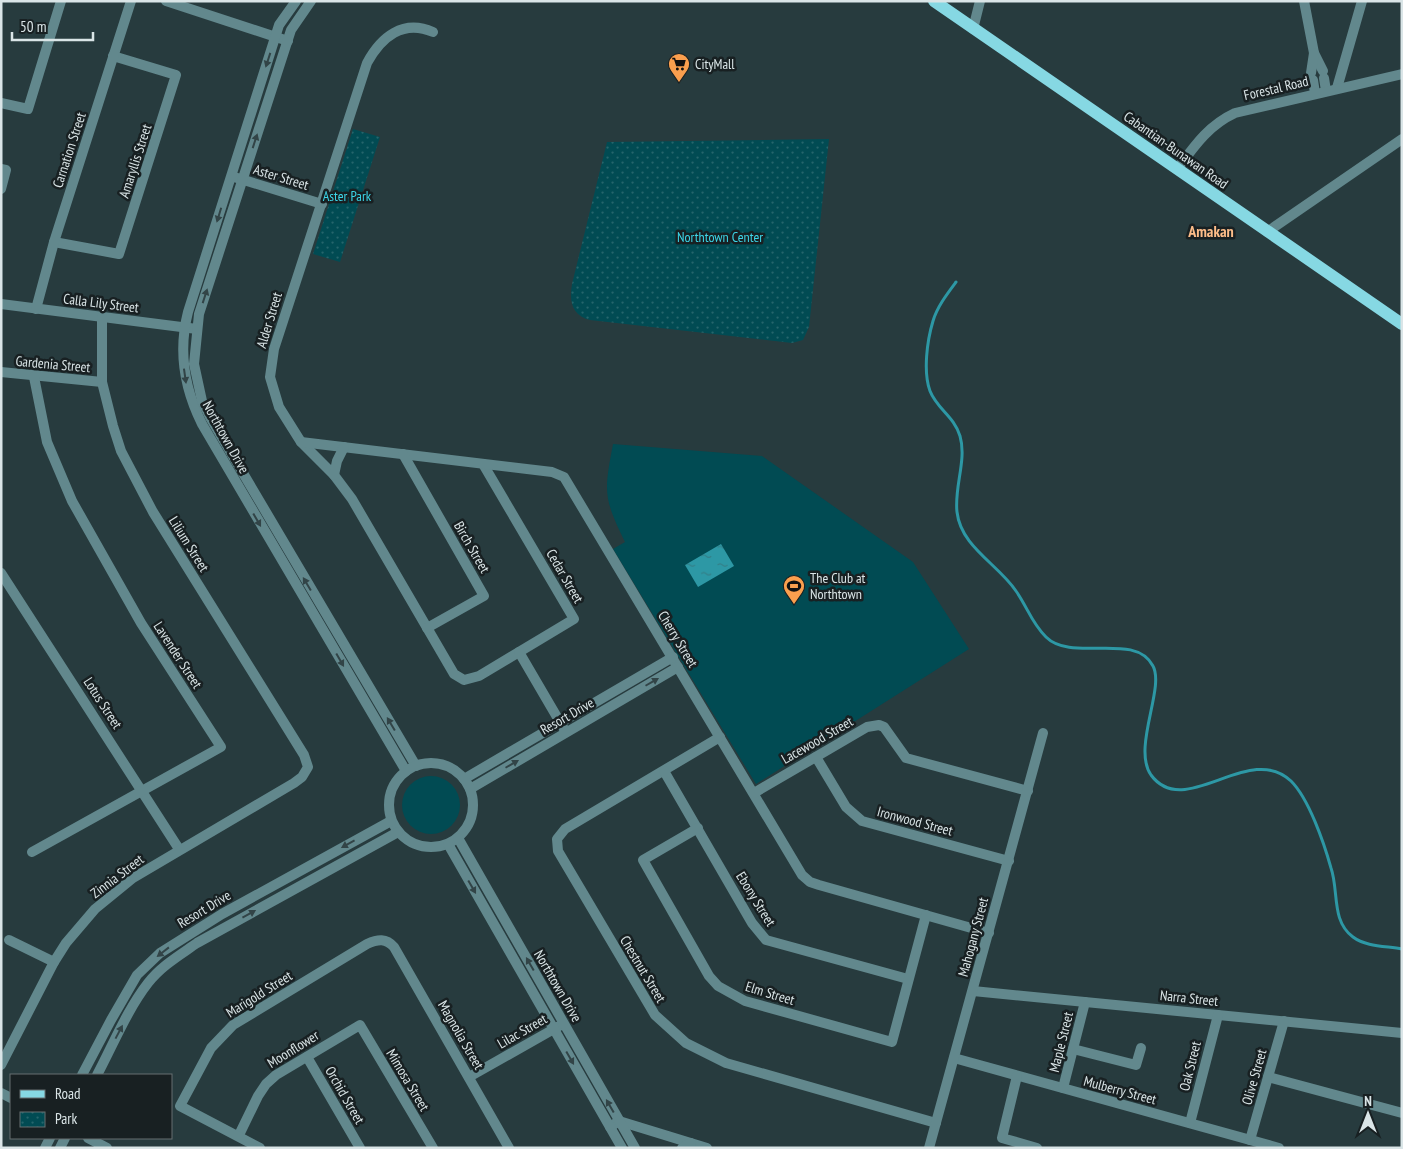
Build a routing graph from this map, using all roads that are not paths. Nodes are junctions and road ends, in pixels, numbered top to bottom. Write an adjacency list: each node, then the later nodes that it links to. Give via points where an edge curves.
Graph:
1 (61, 1): 21 (street, via 28,109)
2 (131, 1): 16 (street, Carnation Street)
3 (166, 1): 10 (street)
4 (296, 1): 13 (street, Northtown Drive, via 279,25)
5 (311, 1): 14 (street, Northtown Drive, via 291,30)
6 (934, 1): 11 (main road, Cabantian-Bunawan Road)
7 (980, 1): 11 (street)
8 (1304, 1): 15 (street)
9 (1362, 1): 18 (street)
10 (197, 6): 13 (street)
11 (973, 29): 23 (main road, Cabantian-Bunawan Road)
12 (433, 32): 28 (street, Alder Street, via 407,27 395,31 375,48 355,96)
13 (276, 37): 14 (street); 25 (street, Northtown Drive, one-way to 25)
14 (288, 41): 26 (street, Northtown Drive, one-way to 14)
15 (1314, 53): 19 (street); 20 (street, via 1312,77)
16 (113, 56): 30 (street, Carnation Street); 30 (street, Amaryllis Street, via 176,75 154,150 119,254)
17 (1402, 74): 18 (street, Forestal Road)
18 (1337, 88): 19 (street, Forestal Road)
19 (1326, 90): 20 (street, Forestal Road)
20 (1315, 93): 23 (street, Forestal Road, via 1251,108 1219,120)
21 (1, 103)
22 (1402, 139): 29 (street)
23 (1178, 168): 29 (main road, Cabantian-Bunawan Road)
24 (1, 169): 27 (street, via 6,170)
25 (231, 176): 26 (street, Aster Street); 35 (street, Northtown Drive, one-way to 35)
26 (243, 180): 28 (street, Aster Street); 36 (street, Northtown Drive, one-way to 26)
27 (1, 189)
28 (322, 204): 40 (street, Alder Street, via 271,362 273,391)
29 (1267, 232): 34 (main road, Cabantian-Bunawan Road)
30 (54, 242): 32 (street, Carnation Street)
31 (1, 304): 32 (street, Calla Lily Street)
32 (36, 309): 33 (street, Calla Lily Street)
33 (102, 317): 35 (street, Calla Lily Street); 39 (street, Lilium Street)
34 (1402, 324)
35 (184, 327): 36 (street, Calla Lily Street); 57 (street, Northtown Drive, one-way to 57, via 183,364 192,405 273,548)
36 (197, 329): 57 (street, Northtown Drive, one-way to 36, via 202,401 194,364)
37 (1, 372): 38 (street, Gardenia Street)
38 (34, 376): 39 (street, Gardenia Street); 61 (street, Lavender Street, via 47,442 72,502 141,623 222,746)
39 (102, 382): 56 (street, Lilium Street, via 121,451 153,512 304,755)
40 (301, 442): 41 (street, Cherry Street); 44 (street, Alder Street)
41 (344, 447): 42 (street, Cherry Street); 44 (street, via 336,461)
42 (403, 454): 43 (street, Cherry Street); 46 (street, Birch Street, via 484,596)
43 (483, 464): 47 (street, Cedar Street, via 574,619); 48 (street, Cherry Street, via 552,472 564,477)
44 (334, 476): 46 (street, Alder Street, via 352,499)
45 (1, 573): 61 (street, Lotus Street)
46 (427, 628): 50 (street, Alder Street, via 454,674)
47 (519, 652): 50 (street, Cedar Street, via 479,676); 51 (street)
48 (672, 657): 49 (street, Cherry Street); 51 (street, Resort Drive)
49 (678, 667): 52 (street, Resort Drive, one-way to 49); 54 (street, Cherry Street)
50 (464, 680)
51 (560, 723): 52 (street); 59 (street, Resort Drive)
52 (566, 733): 60 (street, Resort Drive, one-way to 52)
53 (1043, 733): 62 (street, Mahogany Street)
54 (720, 737): 58 (street, Chestnut Street); 63 (street, Cherry Street)
55 (816, 757): 62 (street, Lacewood Street, via 867,727 879,725 884,727 906,758); 63 (street, Lacewood Street); 71 (street, Ironwood Street, via 846,807 862,820)
56 (308, 767): 69 (street, Zinnia Street, via 294,783)
57 (411, 768): 59 (street, via 429,763 442,765); 64 (street, via 392,789 388,805)
58 (664, 770): 65 (street, Ebony Street); 101 (street, Chestnut Street, via 565,829 557,839 558,851 655,1015 686,1043 726,1063)
59 (464, 779): 60 (street)
60 (470, 789): 67 (street, via 472,816)
61 (142, 791): 69 (street, Lotus Street); 70 (street, Lavender Street)
62 (1028, 791): 71 (street, Mahogany Street)
63 (754, 793): 73 (street, Cherry Street, via 810,882)
64 (391, 820): 66 (street); 72 (street, Resort Drive, one-way to 72)
65 (698, 828): 79 (street, Ebony Street, via 752,923 766,940); 79 (street, Elm Street, via 643,860 700,963 718,986 745,1002 892,1042)
66 (398, 832): 68 (street, via 421,846 435,848); 74 (street, Resort Drive, one-way to 66)
67 (458, 838): 68 (street); 84 (street, Northtown Drive, one-way to 67)
68 (448, 844): 86 (street, Northtown Drive, one-way to 86)
69 (180, 849): 78 (street, Zinnia Street, via 111,894 80,926)
70 (32, 852)
71 (1008, 861): 75 (street, Mahogany Street)
72 (222, 914): 74 (street); 93 (street, Resort Drive, one-way to 93, via 160,953 137,976)
73 (926, 915): 75 (street, Cherry Street); 79 (street, Elm Street)
74 (229, 925): 94 (street, Resort Drive, one-way to 74, via 148,982 170,962)
75 (989, 933): 80 (street, Mahogany Street)
76 (9, 940): 78 (street)
77 (385, 940): 96 (street, Magnolia Street, via 394,947); 104 (street, Marigold Street, via 367,944 251,1013 233,1025 211,1048 180,1106)
78 (54, 962): 92 (street, Zinnia Street)
79 (908, 979)
80 (973, 991): 81 (street, Narra Street); 91 (street, Mahogany Street)
81 (1085, 1002): 82 (street, Narra Street); 89 (street, Maple Street)
82 (1218, 1015): 83 (street, Narra Street); 102 (street, Oak Street)
83 (1284, 1021): 87 (street, Narra Street); 97 (street, Olive Street)
84 (564, 1023): 86 (street, Lilac Street); 100 (street, Northtown Drive, one-way to 84)
85 (360, 1025): 90 (street, Moonflower); 111 (street, Mimosa Street)
86 (554, 1029): 96 (street, Lilac Street); 103 (street, Northtown Drive, one-way to 103)
87 (1402, 1032)
88 (1140, 1048): 89 (street, via 1136,1065)
89 (1073, 1049): 98 (street, Maple Street)
90 (307, 1056): 104 (street, Moonflower, via 266,1084); 110 (street, Orchid Street)
91 (954, 1058): 95 (street, Mulberry Street); 101 (street, Mahogany Street)
92 (1, 1065)
93 (83, 1074)
94 (98, 1074)
95 (1017, 1076): 98 (street, Mulberry Street); 117 (street, via 1002,1138)
96 (468, 1077): 112 (street, Magnolia Street)
97 (1268, 1077): 99 (street); 106 (street, Olive Street)
98 (1063, 1088): 102 (street, Mulberry Street)
99 (1402, 1113)
100 (619, 1121): 103 (street); 107 (street); 114 (street, Northtown Drive)
101 (936, 1123): 116 (street, Mahogany Street)
102 (1190, 1123): 106 (street, Mulberry Street)
103 (610, 1127): 113 (street, Northtown Drive)
104 (239, 1135): 109 (street, Marigold Street)
105 (90, 1139): 108 (street)
106 (1250, 1140): 118 (street, Mulberry Street)
107 (686, 1146): 115 (street)
108 (107, 1148)
109 (260, 1148)
110 (360, 1148)
111 (433, 1148)
112 (509, 1148)
113 (622, 1148)
114 (635, 1148)
115 (707, 1148)
116 (929, 1148)
117 (1037, 1148)
118 (1279, 1148)

